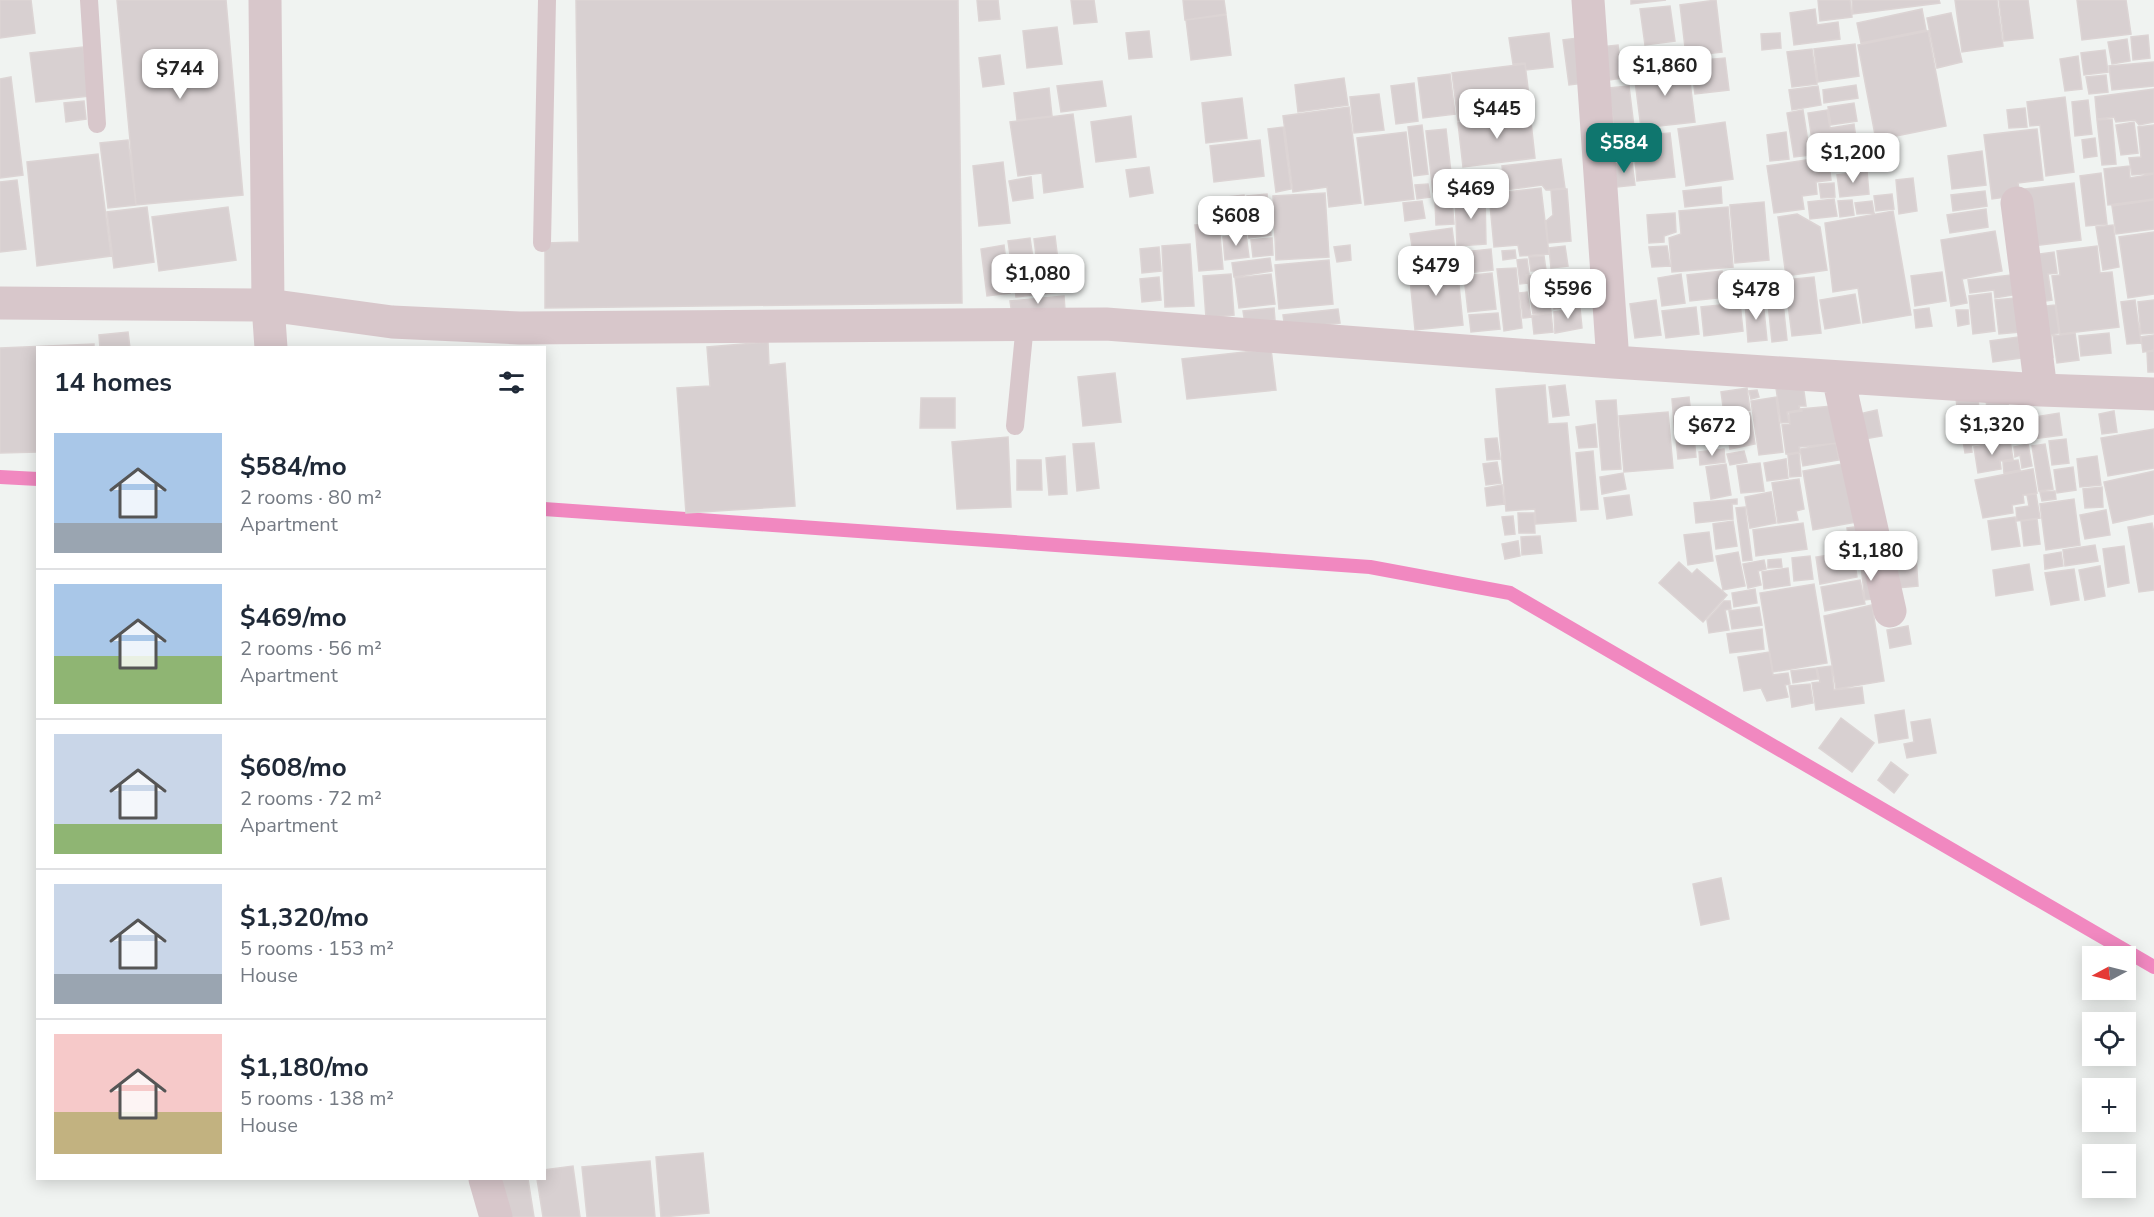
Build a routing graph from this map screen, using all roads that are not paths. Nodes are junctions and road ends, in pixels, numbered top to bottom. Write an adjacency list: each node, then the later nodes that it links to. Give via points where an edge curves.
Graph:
1 (88, 0): 5 (lane)
2 (265, 0): 9 (street)
3 (547, 0): 7 (lane)
4 (1588, 0): 12 (street)
5 (97, 124)
6 (2017, 203): 14 (street)
7 (542, 243)
8 (0, 303): 9 (street)
9 (267, 305): 10 (street, via 392,322 520,328); 11 (street)
10 (1025, 324): 12 (street, via 1170,328); 16 (lane)
11 (271, 346)
12 (1613, 362): 13 (street)
13 (1838, 377): 14 (street); 17 (street)
14 (2042, 390): 15 (street)
15 (2154, 394)
16 (1015, 426)
17 (1890, 611)
18 (485, 1180): 19 (street)
19 (496, 1217)

